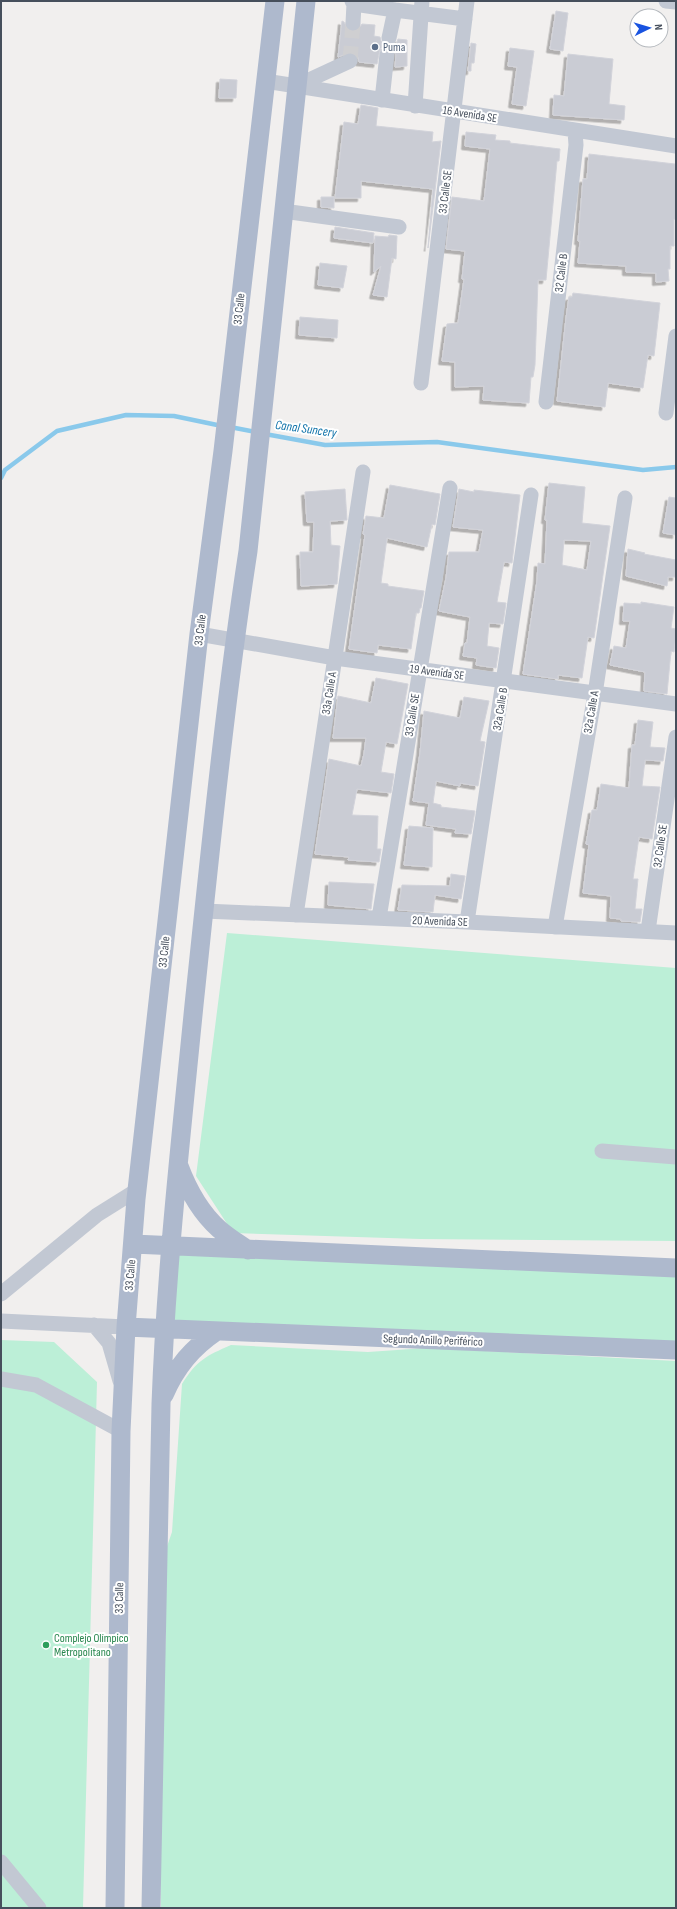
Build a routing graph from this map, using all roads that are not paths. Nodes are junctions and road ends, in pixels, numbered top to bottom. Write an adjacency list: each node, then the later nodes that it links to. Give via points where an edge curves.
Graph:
1 (274, 1): 14 (main road, 33 Calle)
2 (306, 1): 15 (main road)
3 (467, 1): 9 (street, 33 Calle SE)
4 (666, 1): 5 (street)
5 (676, 2)
6 (353, 3): 8 (street); 10 (street)
7 (422, 7): 8 (street); 9 (street); 17 (street)
8 (395, 10): 11 (street)
9 (465, 19): 18 (street, 33 Calle SE)
10 (353, 22)
11 (389, 38)
12 (387, 54): 16 (street)
13 (350, 61): 15 (street)
14 (265, 81): 15 (street, 16 Avenida SE); 31 (main road, 33 Calle, via 232,376)
15 (296, 86): 16 (street, 16 Avenida SE); 21 (main road)
16 (382, 100): 17 (street, 16 Avenida SE)
17 (415, 106): 18 (street, 16 Avenida SE)
18 (455, 112): 19 (street, 16 Avenida SE); 24 (street, 33 Calle SE)
19 (575, 138): 20 (street, 16 Avenida SE); 25 (street, 32 Calle B)
20 (676, 146)
21 (284, 211): 22 (street); 32 (main road, via 248,551)
22 (400, 227)
23 (676, 336): 26 (street)
24 (421, 383)
25 (546, 402)
26 (666, 413)
27 (363, 472): 33 (street, 33a Calle A)
28 (450, 488): 34 (street, 33 Calle SE)
29 (531, 495): 35 (street, 32a Calle B)
30 (625, 498): 36 (street, 32a Calle A)
31 (199, 634): 32 (street, 19 Avenida SE); 49 (main road, 33 Calle)
32 (234, 640): 33 (street, 19 Avenida SE); 39 (main road)
33 (335, 658): 34 (street, 19 Avenida SE); 40 (street, 33a Calle A)
34 (419, 670): 35 (street, 19 Avenida SE); 41 (street, 33 Calle SE)
35 (504, 682): 36 (street, 19 Avenida SE); 42 (street, 32a Calle B)
36 (595, 694): 37 (street, 19 Avenida SE); 43 (street, 32a Calle A)
37 (676, 704)
38 (676, 737): 44 (street, 32 Calle SE)
39 (204, 911): 40 (street, 20 Avenida SE); 48 (main road)
40 (296, 915): 41 (street, 20 Avenida SE)
41 (379, 918): 42 (street, 20 Avenida SE)
42 (467, 922): 43 (street, 20 Avenida SE)
43 (555, 926): 44 (street, 20 Avenida SE)
44 (648, 931): 45 (street, 20 Avenida SE)
45 (676, 933)
46 (602, 1152): 47 (street)
47 (676, 1157)
48 (178, 1165): 51 (main road); 52 (main road, via 196,1203 219,1229)
49 (137, 1190): 50 (main road, 33 Calle); 54 (street, via 97,1215)
50 (133, 1244): 51 (main road); 57 (main road, 33 Calle)
51 (171, 1246): 52 (main road); 58 (main road)
52 (248, 1250): 53 (main road)
53 (676, 1268)
54 (1, 1294)
55 (1, 1321): 56 (street)
56 (94, 1325): 57 (street); 62 (street, via 109,1343)
57 (126, 1327): 58 (main road, Segundo Anillo Periférico); 62 (main road, 33 Calle)
58 (164, 1329): 59 (main road, Segundo Anillo Periférico); 63 (main road)
59 (217, 1331): 60 (main road, Segundo Anillo Periférico); 63 (main road, via 188,1355 172,1378)
60 (676, 1350)
61 (1, 1379): 64 (street, via 36,1385)
62 (123, 1390): 64 (main road, 33 Calle)
63 (161, 1404): 68 (main road)
64 (121, 1430): 67 (main road, 33 Calle)
65 (1, 1862): 66 (street)
66 (39, 1908)
67 (115, 1908)
68 (151, 1908)

